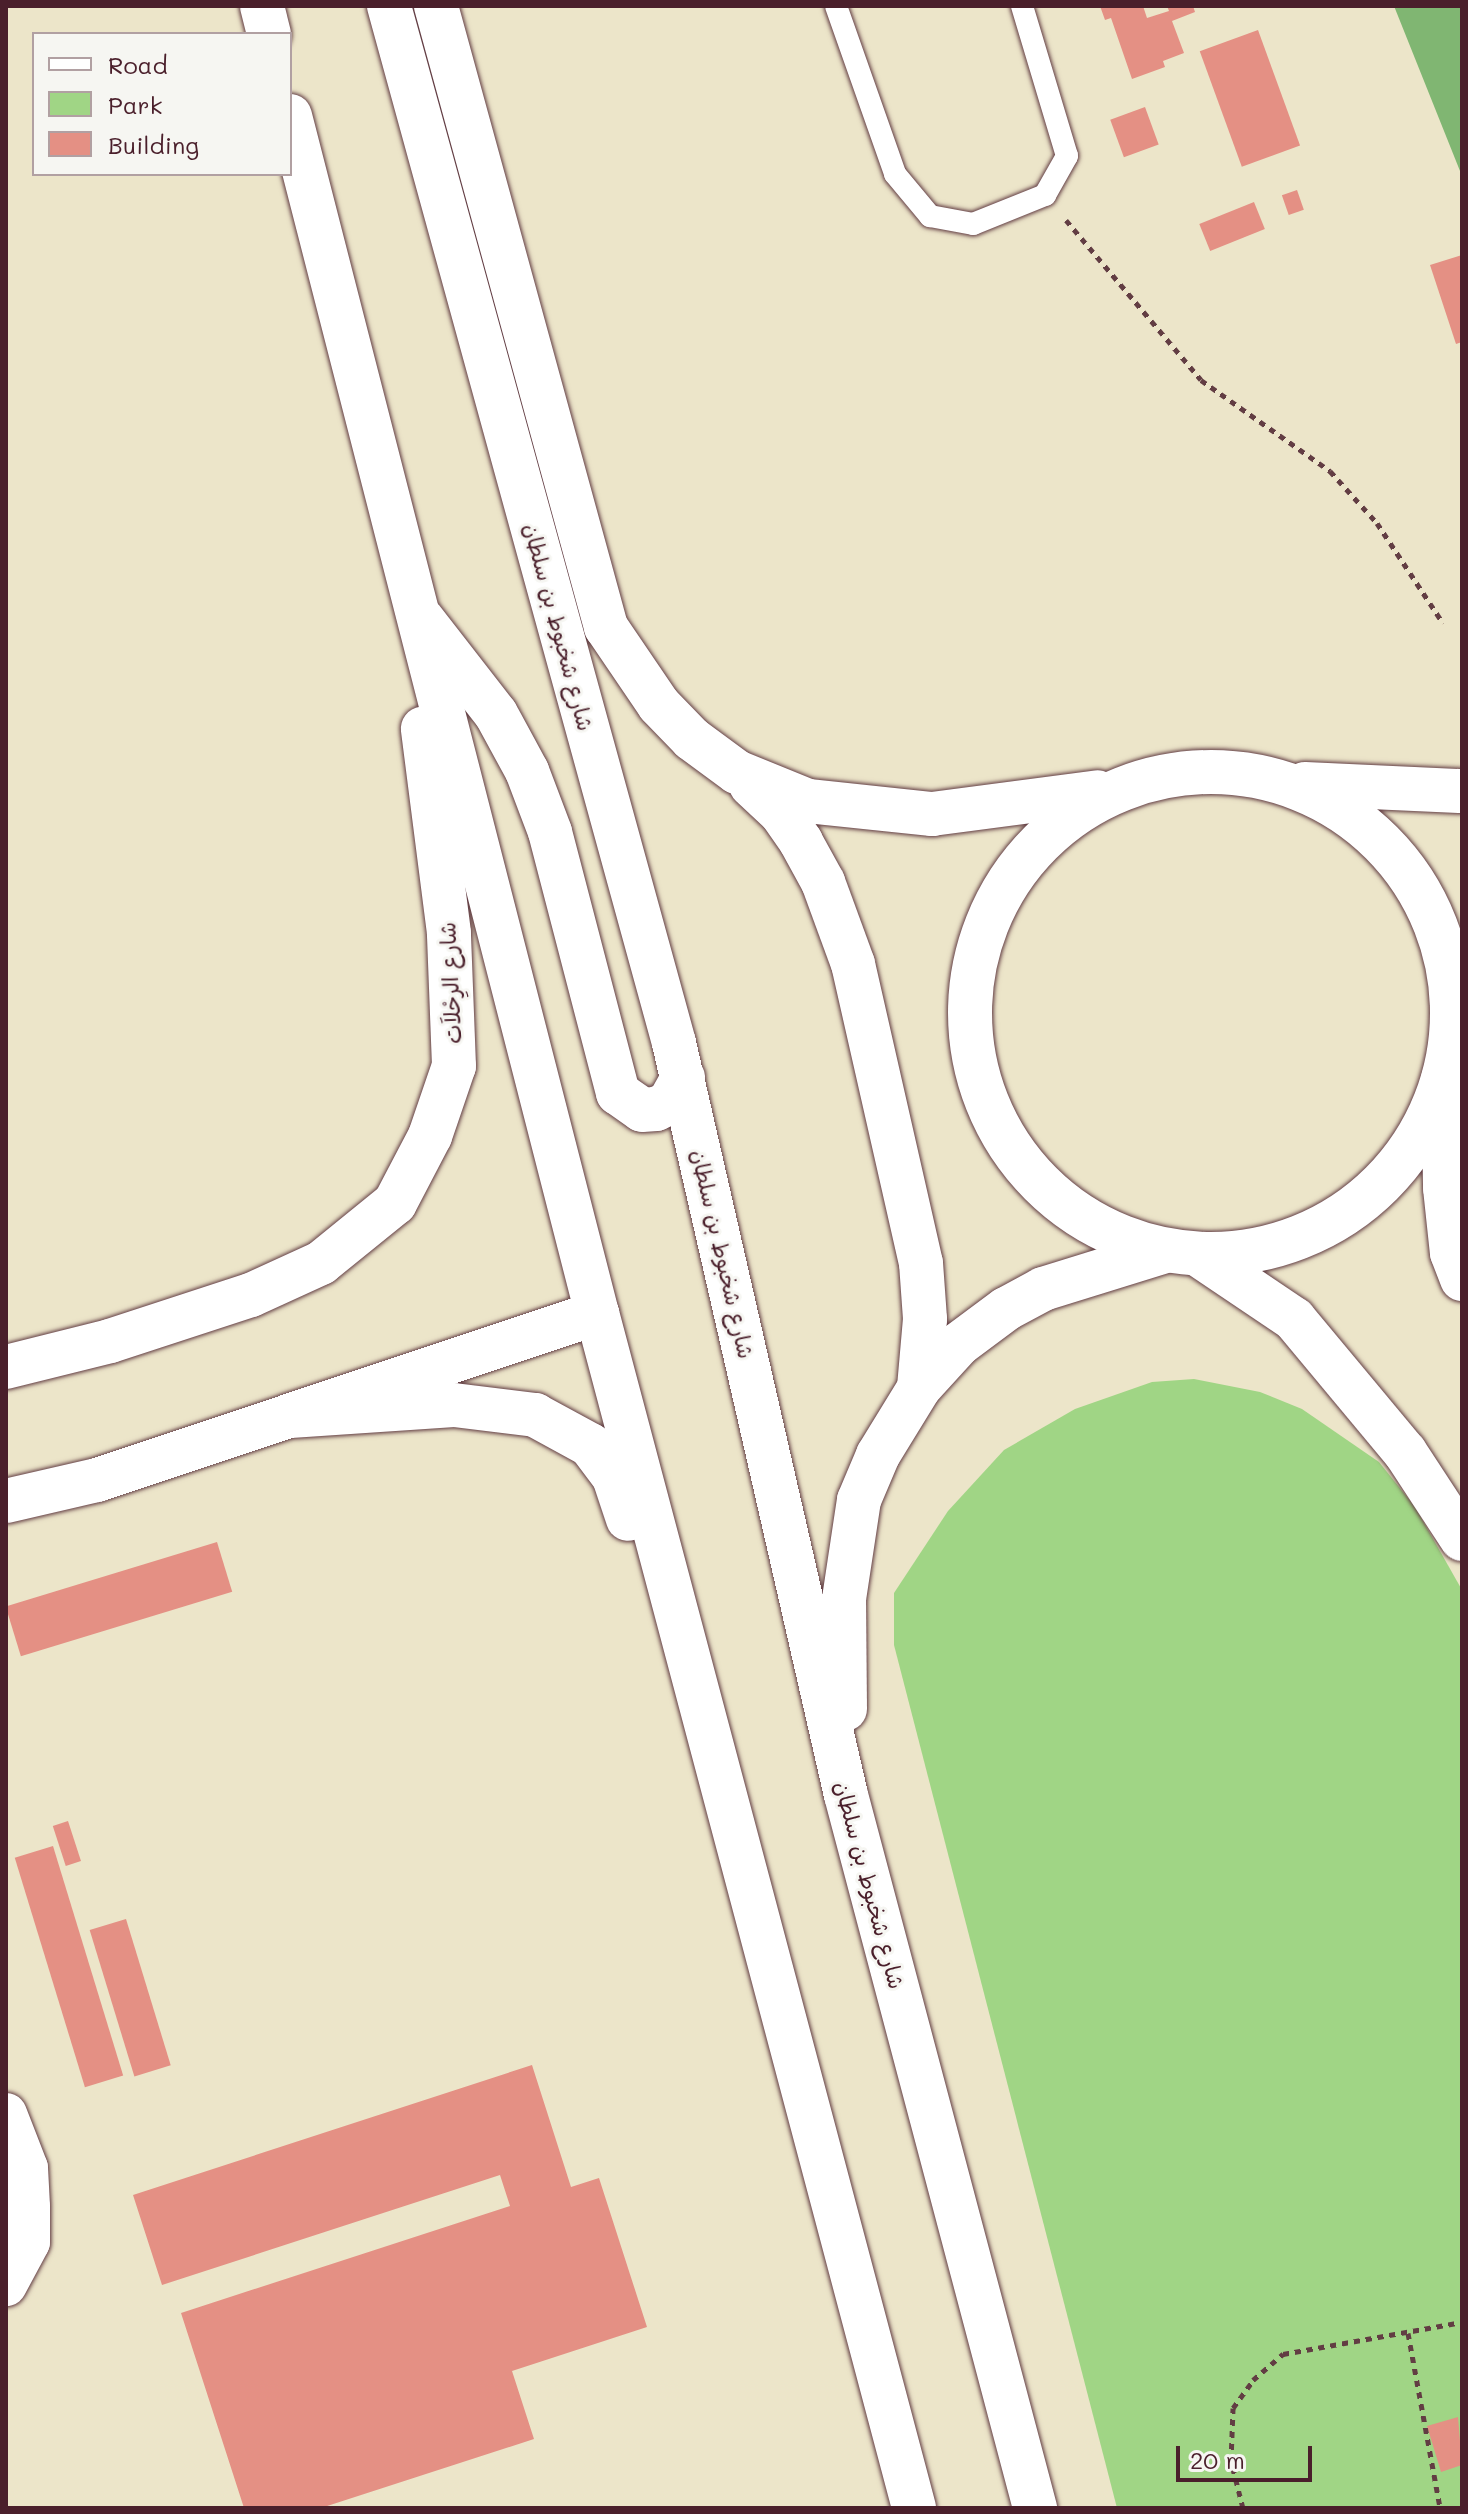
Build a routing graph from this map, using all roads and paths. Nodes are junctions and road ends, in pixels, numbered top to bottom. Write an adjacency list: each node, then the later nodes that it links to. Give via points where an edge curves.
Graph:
1 (262, 6): 6 (main road)
2 (389, 6): 16 (main road, شارع شخبوط بن سلطان)
3 (436, 6): 11 (main road, via 606,627 659,705 692,739)
4 (836, 6): 8 (lane, via 895,174 930,216 973,224)
5 (1022, 6): 8 (lane, via 1067,156)
6 (268, 32)
7 (292, 124): 9 (main road)
8 (1045, 195): 10 (path, via 1201,380 1330,471 1377,523)
9 (415, 611): 16 (main road, via 481,692 527,771 550,832 618,1093 642,1110 656,1109 669,1103); 19 (main road); 20 (main road, شارع الرِحْلاَت, via 423,729 449,933 454,1066 430,1136 395,1203 321,1263 251,1295 110,1341)
10 (1443, 623)
11 (737, 772): 13 (main road, via 808,801 932,814); 21 (main road, via 781,813 801,842 823,882 853,964 921,1263 925,1319)
12 (1285, 782): 13 (main road, via 1243,772 1200,770); 14 (main road); 15 (main road, via 1329,801 1367,828 1424,900 1442,944 1451,990)
13 (1116, 789): 17 (main road, via 1074,812 1038,842 1009,879 982,937 969,1014 975,1062 989,1107 1011,1149 1042,1185 1079,1215 1121,1237)
14 (1462, 791)
15 (1452, 1047): 17 (main road, via 1409,1152 1352,1210 1280,1245); 18 (main road, via 1445,1188 1452,1253)
16 (683, 1078): 26 (main road, شارع شخبوط بن سلطان)
17 (1182, 1253): 21 (main road, via 1043,1289 959,1344); 24 (main road, via 1294,1319 1395,1439)
18 (1462, 1279)
19 (597, 1313): 22 (main road); 25 (main road)
20 (6, 1367)
21 (919, 1388): 26 (main road, via 878,1455 859,1500 848,1547)
22 (290, 1416): 23 (main road, via 97,1480); 25 (main road, via 454,1405 493,1408 535,1415 590,1445 614,1477)
23 (6, 1501)
24 (1462, 1539)
25 (712, 1755): 31 (main road)
26 (846, 1795): 32 (main road, شارع شخبوط بن سلطان)
27 (6, 2114): 28 (street, via 27,2168 29,2207 29,2242)
28 (6, 2285)
29 (1462, 2322): 30 (path)
30 (1408, 2333): 33 (path, via 1283,2354 1253,2380 1233,2408 1231,2461); 34 (path)
31 (914, 2508)
32 (1035, 2508)
33 (1243, 2508)
34 (1440, 2508)

